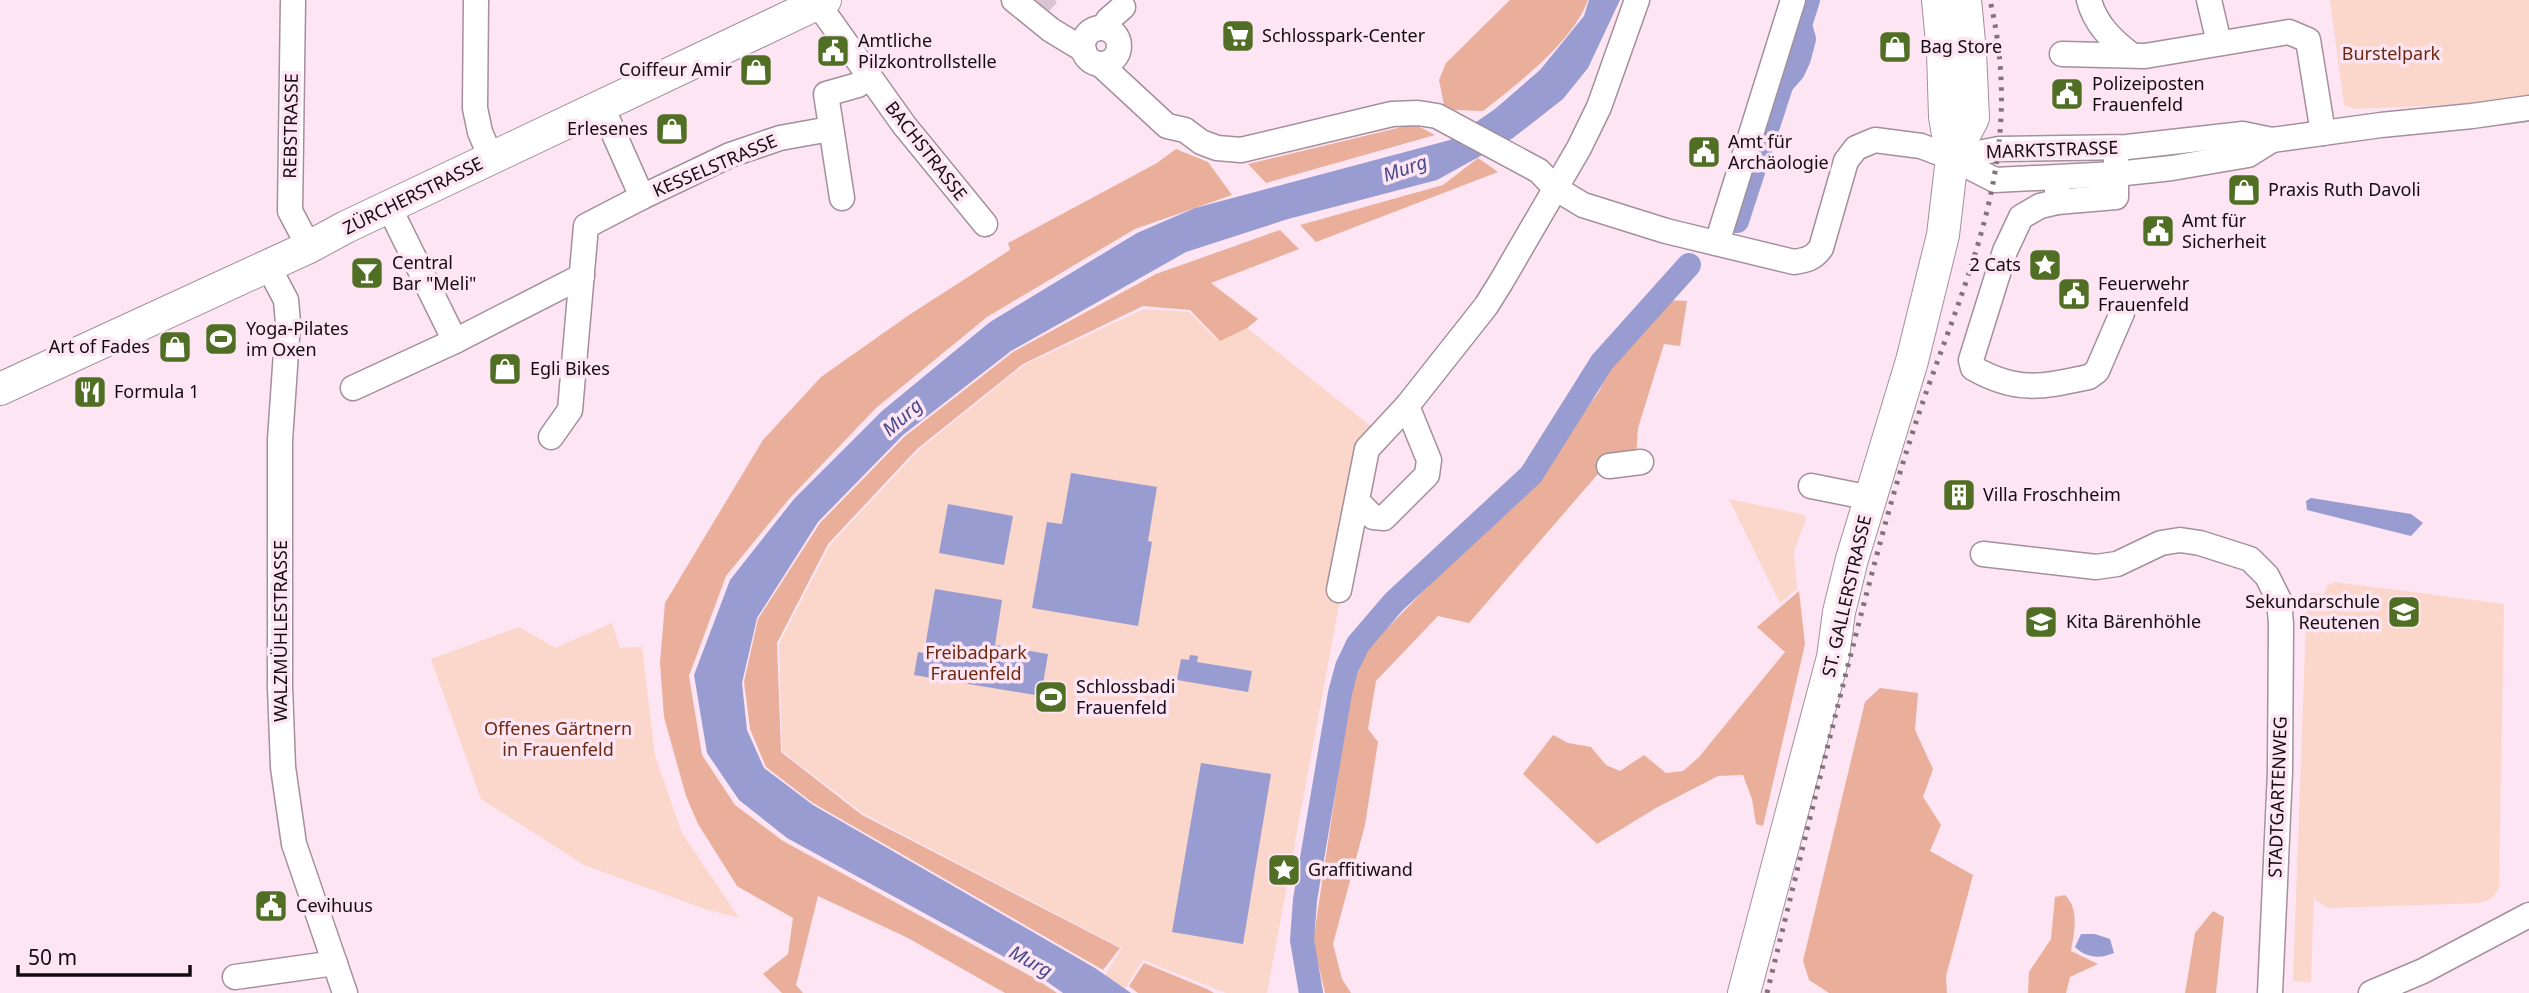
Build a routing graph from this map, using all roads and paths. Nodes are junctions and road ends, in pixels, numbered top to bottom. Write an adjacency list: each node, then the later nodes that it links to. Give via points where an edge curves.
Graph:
1 (293, 0): 35 (street, REBSTRASSE, via 290,211)
2 (476, 0): 25 (street, via 475,108)
3 (1014, 0): 14 (street, via 1051,30)
4 (1637, 0): 28 (street, via 1599,107)
5 (1938, 0): 26 (main road, ST. GALLERSTRASSE)
6 (1965, 0): 26 (main road, ST. GALLERSTRASSE, via 1972,118)
7 (2090, 0): 16 (street, via 2098,22)
8 (2209, 0): 13 (street)
9 (822, 2): 17 (street, BACHSTRASSE); 18 (main road, ZÜRCHERSTRASSE)
10 (1792, 5): 34 (street)
11 (1123, 7): 14 (street, via 1108,20)
12 (1049, 10): 14 (street)
13 (2218, 43): 16 (street, via 2145,56); 21 (street, via 2289,32 2308,40)
14 (1099, 46): 28 (street, via 1176,115 1185,130 1217,148 1241,150 1392,114 1418,113 1437,116 1539,171)
15 (2062, 54): 16 (street)
16 (2130, 54)
17 (869, 76): 20 (street, via 858,85 826,94); 33 (street, BACHSTRASSE)
18 (602, 107): 25 (main road, ZÜRCHERSTRASSE); 30 (street, KESSELSTRASSE)
19 (2529, 108): 21 (street, MARKTSTRASSE)
20 (830, 129): 30 (street, KESSELSTRASSE, via 780,138 730,156); 31 (street)
21 (2323, 133): 22 (street, MARKTSTRASSE)
22 (2272, 140): 23 (street, MARKTSTRASSE, via 2243,134); 27 (street, MARKTSTRASSE, via 2248,155)
23 (2116, 148): 24 (street, MARKTSTRASSE); 27 (street)
24 (2058, 149): 26 (street, MARKTSTRASSE, via 1999,149); 29 (street)
25 (491, 158): 32 (main road, ZÜRCHERSTRASSE)
26 (1952, 158): 29 (street, MARKTSTRASSE, via 1995,180); 34 (street, via 1895,141 1875,140 1856,148 1843,168 1821,248 1807,260 1781,260); 47 (main road, ST. GALLERSTRASSE, via 1936,272)
27 (2116, 174): 29 (street, MARKTSTRASSE)
28 (1555, 188): 34 (street, via 1598,211); 42 (street, via 1486,306)
29 (2057, 190): 38 (street, via 2021,217 2005,251 1971,360 1973,368 1993,380 2029,388 2089,377)
30 (642, 197): 37 (street, KESSELSTRASSE, via 586,226)
31 (842, 198)
32 (389, 207): 35 (main road, ZÜRCHERSTRASSE); 39 (street)
33 (985, 224)
34 (1717, 243)
35 (309, 247): 36 (main road, ZÜRCHERSTRASSE)
36 (268, 266): 41 (main road, ZÜRCHERSTRASSE); 52 (street, WALZMÜHLESTRASSE, via 286,300 288,323 280,440 283,767 294,844)
37 (582, 276): 39 (street); 43 (street, KESSELSTRASSE, via 570,410)
38 (2122, 313)
39 (455, 341): 40 (street)
40 (353, 388)
41 (0, 389)
42 (1407, 406): 48 (street, via 1367,449); 48 (street, via 1429,460 1427,475 1384,518 1373,517)
43 (551, 438)
44 (1641, 461): 45 (street)
45 (1609, 466)
46 (1811, 486): 47 (street)
47 (1871, 498): 55 (main road, ST. GALLERSTRASSE)
48 (1357, 501): 50 (street)
49 (1983, 554): 56 (street, STADTGARTENWEG, via 2096,567 2117,564 2161,543 2180,540 2250,559 2267,576 2279,600 2281,625)
50 (1339, 590)
51 (2529, 915): 57 (street)
52 (335, 963): 53 (street); 54 (street, WALZMÜHLESTRASSE)
53 (235, 977)
54 (345, 993)
55 (1744, 993)
56 (2270, 993)
57 (2371, 993)

